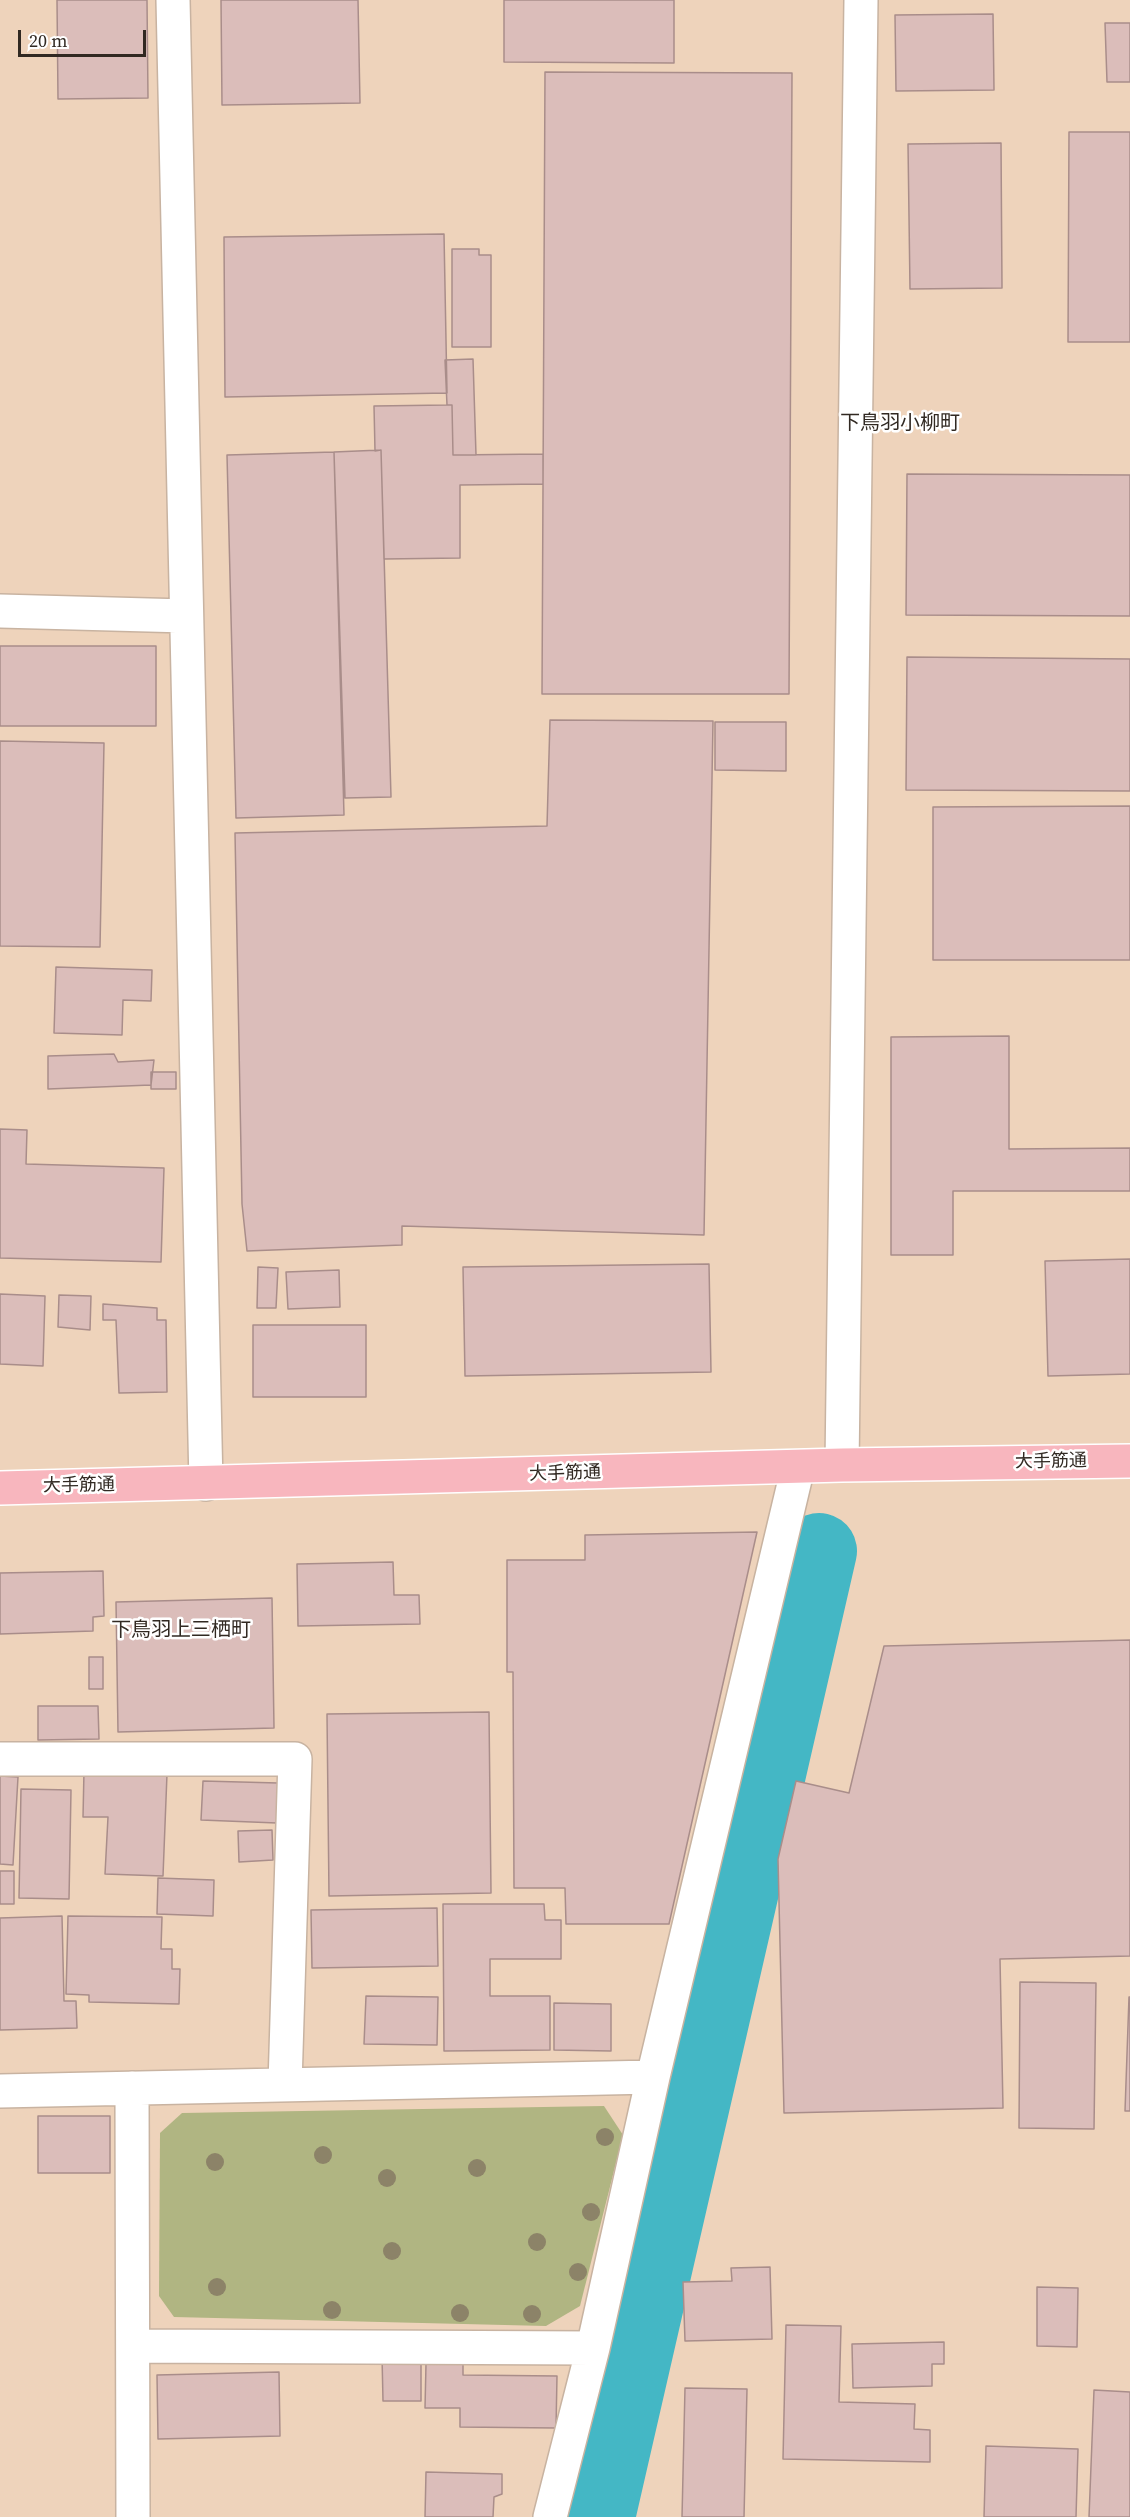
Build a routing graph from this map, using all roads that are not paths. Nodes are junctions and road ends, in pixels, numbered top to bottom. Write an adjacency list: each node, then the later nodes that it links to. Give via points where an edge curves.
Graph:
1 (173, 0): 4 (street)
2 (861, 0): 6 (street)
3 (0, 611): 4 (street)
4 (186, 616): 8 (street)
5 (1130, 1461): 6 (main road, 大手筋通)
6 (842, 1465): 7 (main road, 大手筋通)
7 (798, 1467): 8 (main road, 大手筋通); 11 (street)
8 (206, 1484): 9 (main road, 大手筋通)
9 (0, 1488)
10 (0, 1759): 12 (street, via 295,1759)
11 (652, 2077): 12 (street); 16 (street)
12 (285, 2084): 13 (street)
13 (132, 2088): 14 (street); 15 (street)
14 (0, 2091)
15 (133, 2346): 16 (street); 17 (street)
16 (593, 2348): 18 (street)
17 (133, 2517)
18 (550, 2517)

